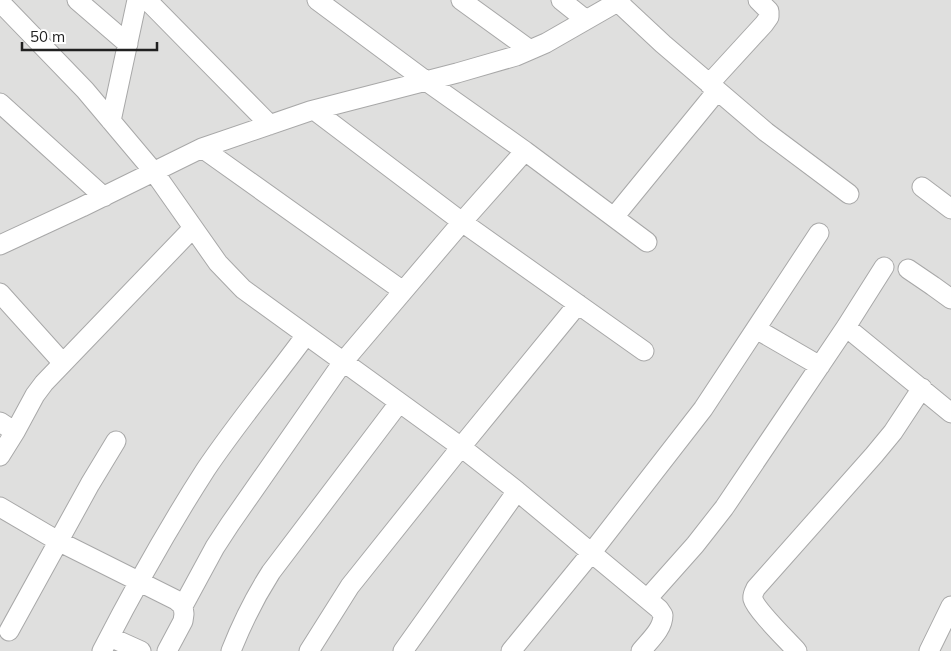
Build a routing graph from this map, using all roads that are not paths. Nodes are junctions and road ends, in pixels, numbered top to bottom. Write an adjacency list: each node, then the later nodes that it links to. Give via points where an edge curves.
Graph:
1 (77, 0): 11 (street)
2 (137, 0): 11 (street)
3 (147, 0): 18 (street)
4 (317, 0): 13 (street)
5 (461, 0): 12 (street)
6 (561, 0): 10 (street)
7 (758, 0): 14 (street, via 769,11 769,17)
8 (619, 1): 10 (street); 14 (street)
9 (0, 2): 17 (street)
10 (586, 20): 12 (street)
11 (128, 44): 17 (street)
12 (530, 50): 13 (street)
13 (426, 81): 16 (street); 20 (street)
14 (713, 88): 23 (street); 26 (street)
15 (0, 103): 24 (street)
16 (314, 110): 18 (street); 27 (street)
17 (111, 121): 21 (street)
18 (270, 125): 19 (street)
19 (202, 148): 21 (street); 34 (street)
20 (525, 151): 26 (street); 27 (street)
21 (154, 172): 24 (street); 28 (street)
22 (922, 187): 25 (street)
23 (849, 194)
24 (104, 197): 31 (street)
25 (951, 209)
26 (614, 218): 30 (street)
27 (462, 222): 34 (street); 37 (street)
28 (193, 228): 40 (street, via 218,263 243,289); 42 (street)
29 (819, 233): 39 (street)
30 (647, 242)
31 (0, 245)
32 (884, 267): 38 (street)
33 (908, 269): 36 (street)
34 (403, 291): 43 (street)
35 (0, 293): 42 (street)
36 (951, 299)
37 (578, 304): 41 (street); 50 (street)
38 (846, 327): 44 (street); 45 (street)
39 (756, 329): 44 (street); 55 (street, via 703,409)
40 (306, 335): 43 (street); 56 (street, via 217,454)
41 (644, 351)
42 (62, 362): 48 (street)
43 (343, 362): 46 (street); 58 (street, via 230,524)
44 (820, 366): 57 (street, via 724,508)
45 (922, 388): 47 (street); 62 (street, via 874,455 756,588 753,594 755,603)
46 (399, 402): 50 (street); 65 (street, via 271,572)
47 (951, 413)
48 (7, 427): 51 (street)
49 (116, 441): 54 (street)
50 (461, 447): 52 (street); 66 (street, via 350,586)
51 (0, 456)
52 (517, 491): 55 (street); 67 (street)
53 (0, 506): 54 (street)
54 (58, 541): 56 (street); 60 (street)
55 (592, 552): 57 (street); 68 (street)
56 (138, 581): 58 (street); 61 (street)
57 (647, 599): 69 (street, via 664,615 660,628)
58 (183, 606): 64 (street, via 182,621)
59 (951, 606): 70 (street)
60 (9, 631)
61 (106, 644): 63 (street)
62 (786, 647)
63 (141, 651)
64 (168, 651)
65 (231, 651)
66 (309, 651)
67 (404, 651)
68 (511, 651)
69 (641, 651)
70 (929, 651)

